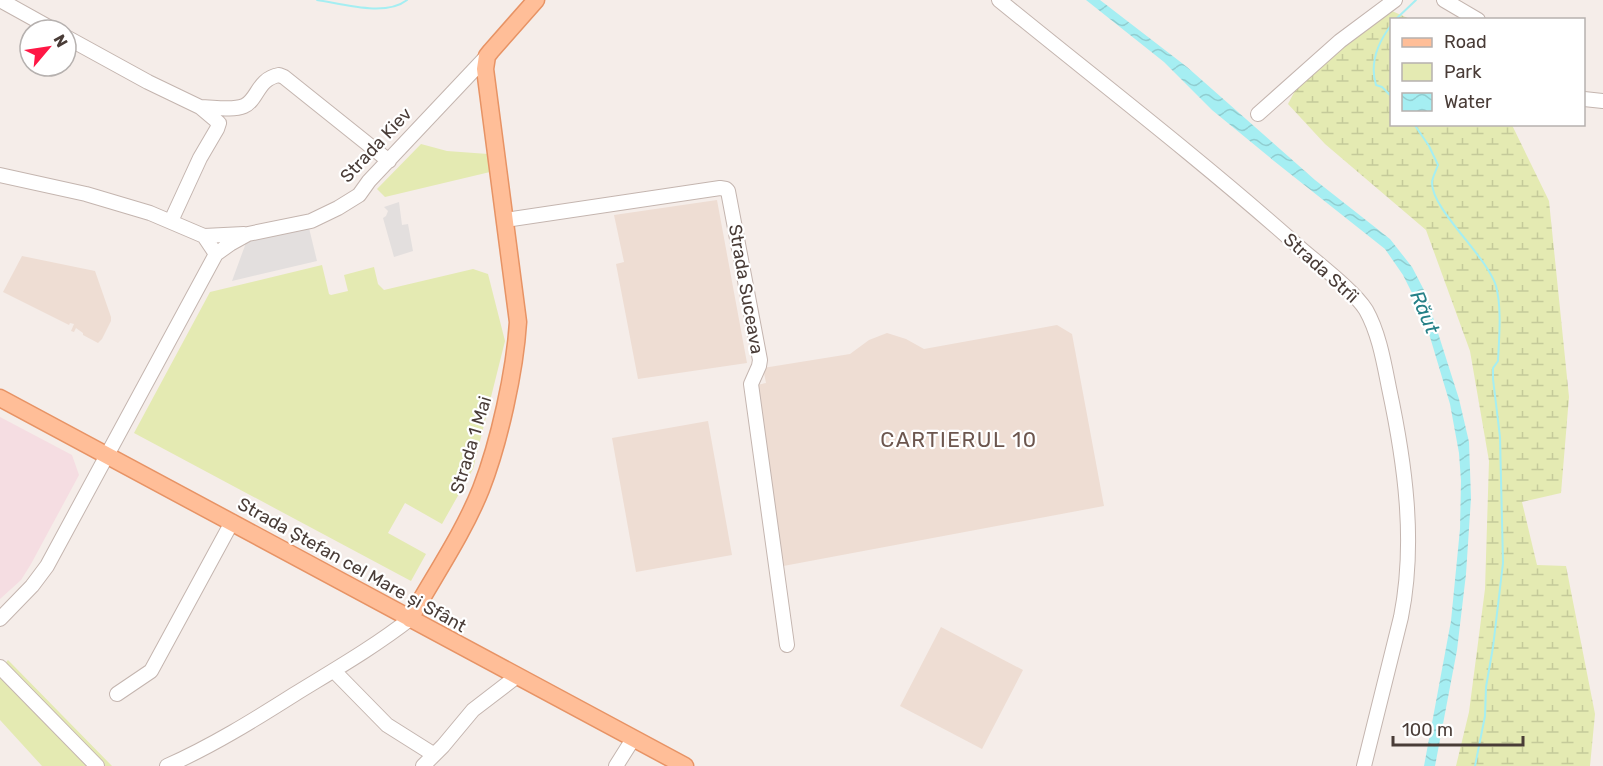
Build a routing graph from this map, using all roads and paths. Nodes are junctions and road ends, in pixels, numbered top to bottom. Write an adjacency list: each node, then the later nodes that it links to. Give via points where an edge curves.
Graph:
1 (0, 0): 6 (street)
2 (536, 0): 9 (main road, Strada Kiev)
3 (999, 0): 38 (street, Strada Strîi, via 1271,223 1345,288 1366,312 1385,366 1398,432 1408,536 1405,597)
4 (1395, 0): 13 (street, via 1340,41)
5 (1444, 0): 7 (street)
6 (32, 18)
7 (1475, 18)
8 (78, 44): 12 (street)
9 (487, 56): 14 (street, Strada Kiev); 16 (main road, Strada 1 Mai, via 486,90)
10 (1585, 99): 11 (street)
11 (1603, 101)
12 (200, 107): 14 (street, via 242,107 266,81 279,75); 17 (street, via 217,120 218,126)
13 (1258, 114)
14 (389, 162): 18 (street, Strada Kiev, via 359,195 338,208 311,220)
15 (0, 175): 17 (street, via 86,194)
16 (506, 220): 25 (main road, Strada 1 Mai, via 518,322 499,427 476,500); 26 (street, Strada Suceava, via 720,188 728,191 760,360 752,384)
17 (171, 221): 19 (street)
18 (248, 234): 19 (street); 20 (street, Strada Kiev)
19 (204, 236): 20 (street)
20 (216, 254): 22 (street, Strada Kiev)
21 (0, 398): 22 (main road, Strada Ștefan cel Mare și Sfânt)
22 (107, 454): 23 (main road, Strada Ștefan cel Mare și Sfânt); 24 (street, Strada Kiev, via 45,570)
23 (232, 522): 25 (main road, Strada Ștefan cel Mare și Sfânt); 30 (street, via 151,671)
24 (0, 619)
25 (410, 619): 27 (street, Strada 1 Mai); 29 (main road, Strada Ștefan cel Mare și Sfânt)
26 (787, 645)
27 (334, 671): 32 (street, via 387,725); 35 (street, Strada 1 Mai, via 244,726)
28 (2, 673): 34 (street)
29 (516, 677): 31 (main road, Strada Ștefan cel Mare și Sfânt); 32 (street, via 473,710)
30 (117, 694)
31 (633, 739): 33 (main road, Strada Ștefan cel Mare și Sfânt); 37 (street)
32 (433, 754): 36 (street)
33 (682, 765)
34 (97, 766)
35 (167, 766)
36 (423, 766)
37 (616, 766)
38 (1364, 766)

